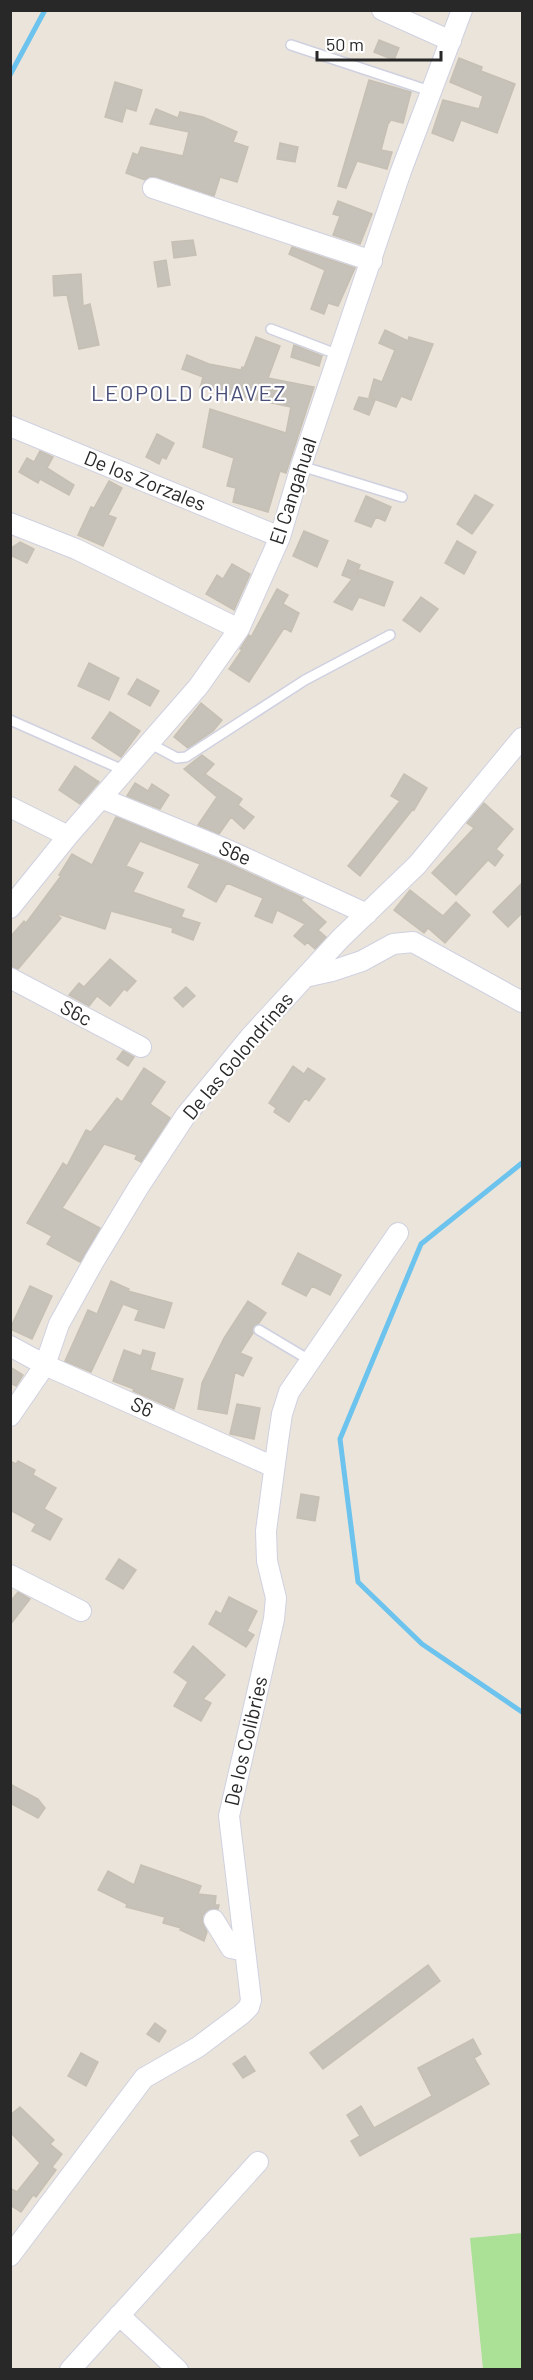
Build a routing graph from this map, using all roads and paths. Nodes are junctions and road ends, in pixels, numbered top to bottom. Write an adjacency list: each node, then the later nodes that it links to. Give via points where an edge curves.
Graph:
1 (382, 10): 3 (street)
2 (462, 10): 3 (street, El Cangahual)
3 (451, 41): 5 (street, El Cangahual)
4 (291, 45): 5 (lane)
5 (430, 91): 7 (street, El Cangahual)
6 (153, 188): 7 (street)
7 (372, 261): 9 (street, El Cangahual)
8 (271, 329): 9 (lane)
9 (339, 355): 11 (street, El Cangahual)
10 (10, 426): 14 (street, De los Zorzales)
11 (301, 466): 12 (lane); 14 (street, El Cangahual)
12 (402, 497)
13 (10, 523): 15 (street, via 76,549)
14 (280, 537): 15 (street, El Cangahual)
15 (239, 629): 19 (street, El Cangahual, via 198,687)
16 (390, 635): 19 (lane, via 305,680 186,757 177,759)
17 (10, 720): 20 (lane)
18 (522, 738): 25 (street, De las Golondrinas, via 417,865)
19 (149, 743): 20 (street, El Cangahual)
20 (123, 770): 21 (street, El Cangahual)
21 (101, 798): 23 (street, El Cangahual); 25 (street, S6e)
22 (10, 807): 23 (street)
23 (68, 836): 24 (street, El Cangahual)
24 (10, 908)
25 (367, 914): 26 (street, De las Golondrinas)
26 (305, 977): 28 (street, via 362,961 393,944 413,942); 34 (street, De las Golondrinas, via 186,1115 94,1261 59,1324)
27 (10, 978): 29 (street, S6c)
28 (522, 1002)
29 (141, 1047)
30 (398, 1233): 33 (street, De los Colibries)
31 (259, 1330): 33 (lane)
32 (10, 1346): 34 (street, S6)
33 (311, 1361): 36 (street, De los Colibries, via 289,1392)
34 (45, 1365): 35 (street, De las Golondrinas); 36 (street, S6)
35 (10, 1416)
36 (274, 1467): 40 (street, De los Colibries, via 266,1531 267,1561 276,1598 274,1619 229,1816)
37 (10, 1575): 38 (street)
38 (81, 1611)
39 (214, 1920): 40 (street, via 231,1948)
40 (245, 1951): 42 (street, De los Colibries, via 249,2007 198,2047 144,2078)
41 (258, 2162): 43 (street)
42 (10, 2256)
43 (119, 2315): 44 (street); 45 (street)
44 (70, 2370)
45 (178, 2370)

